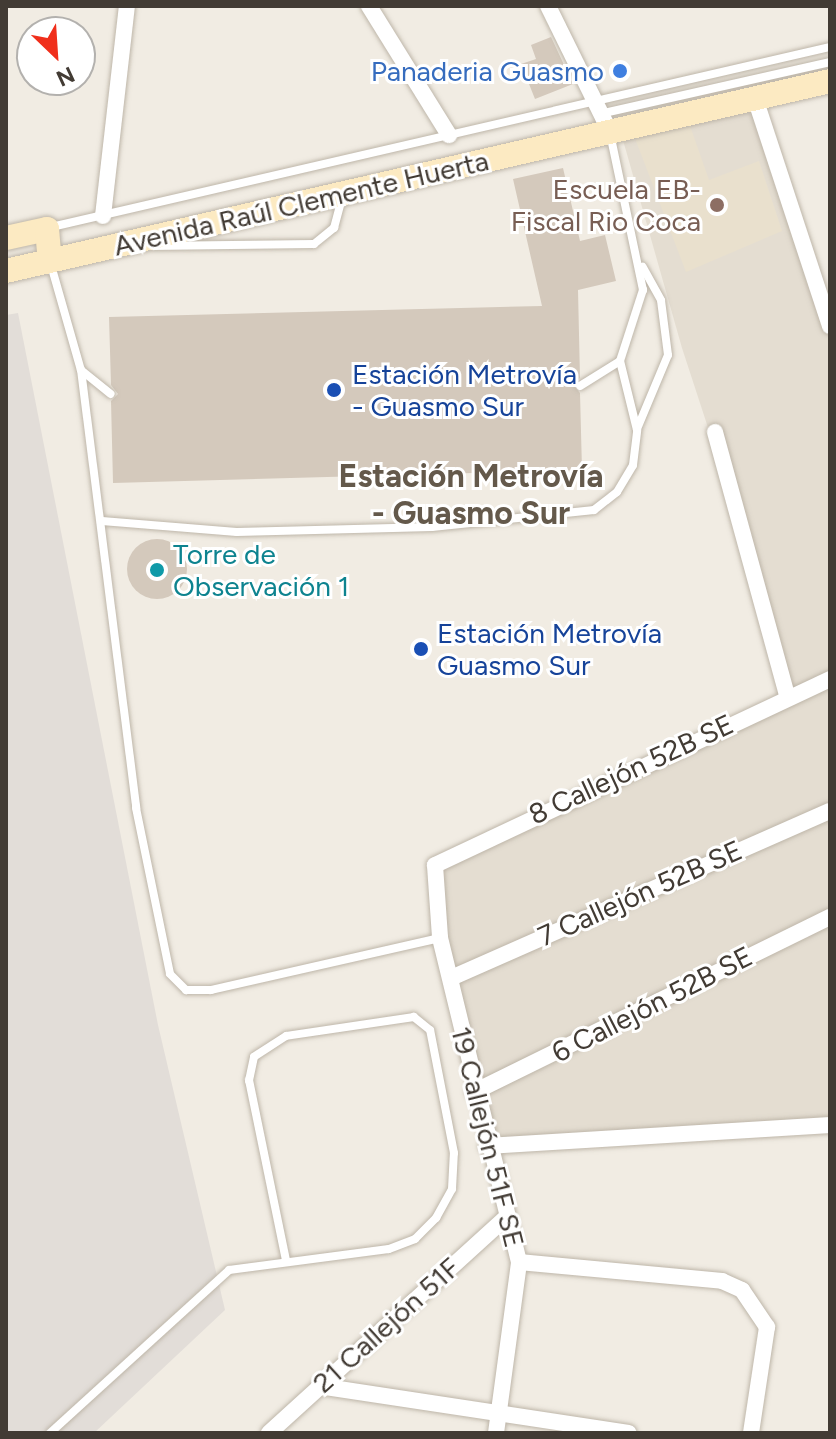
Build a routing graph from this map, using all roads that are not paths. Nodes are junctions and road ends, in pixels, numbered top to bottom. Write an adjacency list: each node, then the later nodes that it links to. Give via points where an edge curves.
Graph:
1 (127, 6): 11 (street)
2 (369, 6): 9 (street)
3 (548, 6): 8 (street)
4 (830, 47): 8 (lane)
5 (830, 62): 8 (lane)
6 (830, 81): 7 (street, Avenida Raúl Clemente Huerta)
7 (755, 98): 8 (street, Avenida Raúl Clemente Huerta); 18 (street)
8 (605, 115): 9 (lane, Avenida Raúl Clemente Huerta); 10 (street, Avenida Raúl Clemente Huerta); 16 (lane)
9 (449, 135): 11 (lane, Avenida Raúl Clemente Huerta)
10 (343, 193): 14 (street, Avenida Raúl Clemente Huerta); 14 (lane, via 334,228 314,244 171,249)
11 (103, 216): 12 (lane, Avenida Raúl Clemente Huerta)
12 (47, 229): 13 (street, Avenida Raúl Clemente Huerta); 15 (street)
13 (6, 238)
14 (129, 243): 15 (street, Avenida Raúl Clemente Huerta)
15 (50, 261): 17 (street, Avenida Raúl Clemente Huerta); 20 (lane)
16 (642, 264): 19 (lane, via 643,290); 23 (lane, via 661,300 668,355)
17 (6, 271)
18 (830, 326)
19 (620, 361): 21 (lane); 23 (lane)
20 (81, 370): 22 (lane); 25 (lane)
21 (580, 386)
22 (111, 394)
23 (637, 430): 25 (lane, via 633,465 617,492 572,516 237,532)
24 (715, 432): 27 (street)
25 (102, 521): 31 (lane, via 136,808 170,974 186,990 211,990)
26 (830, 679): 27 (street, 8 Callejón 52B SE)
27 (787, 696): 29 (street, 8 Callejón 52B SE)
28 (830, 811): 32 (street, 7 Callejón 52B SE)
29 (435, 865): 31 (street, 19 Callejón 51F SE)
30 (830, 917): 33 (street, 6 Callejón 52B SE)
31 (440, 937): 32 (street, 19 Callejón 51F SE)
32 (451, 978): 33 (street, 19 Callejón 51F SE)
33 (474, 1092): 35 (street, 19 Callejón 51F SE)
34 (830, 1125): 35 (street)
35 (487, 1146): 36 (street, 19 Callejón 51F SE)
36 (505, 1218): 38 (street, 19 Callejón 51F SE); 39 (street, 21 Callejón 51F)
37 (286, 1261): 37 (lane, via 415,1239 452,1189 443,1082 430,1030 414,1017 286,1036 254,1057 249,1080); 41 (lane, via 229,1270 202,1288)
38 (519, 1262): 40 (street, 19 Callejón 51F SE); 45 (street, via 722,1281 742,1290 767,1327)
39 (319, 1386): 40 (street); 42 (street, 21 Callejón 51F)
40 (499, 1412): 43 (street, 19 Callejón 51F SE); 44 (street)
41 (50, 1433)
42 (269, 1433)
43 (496, 1433)
44 (628, 1433)
45 (751, 1433)

